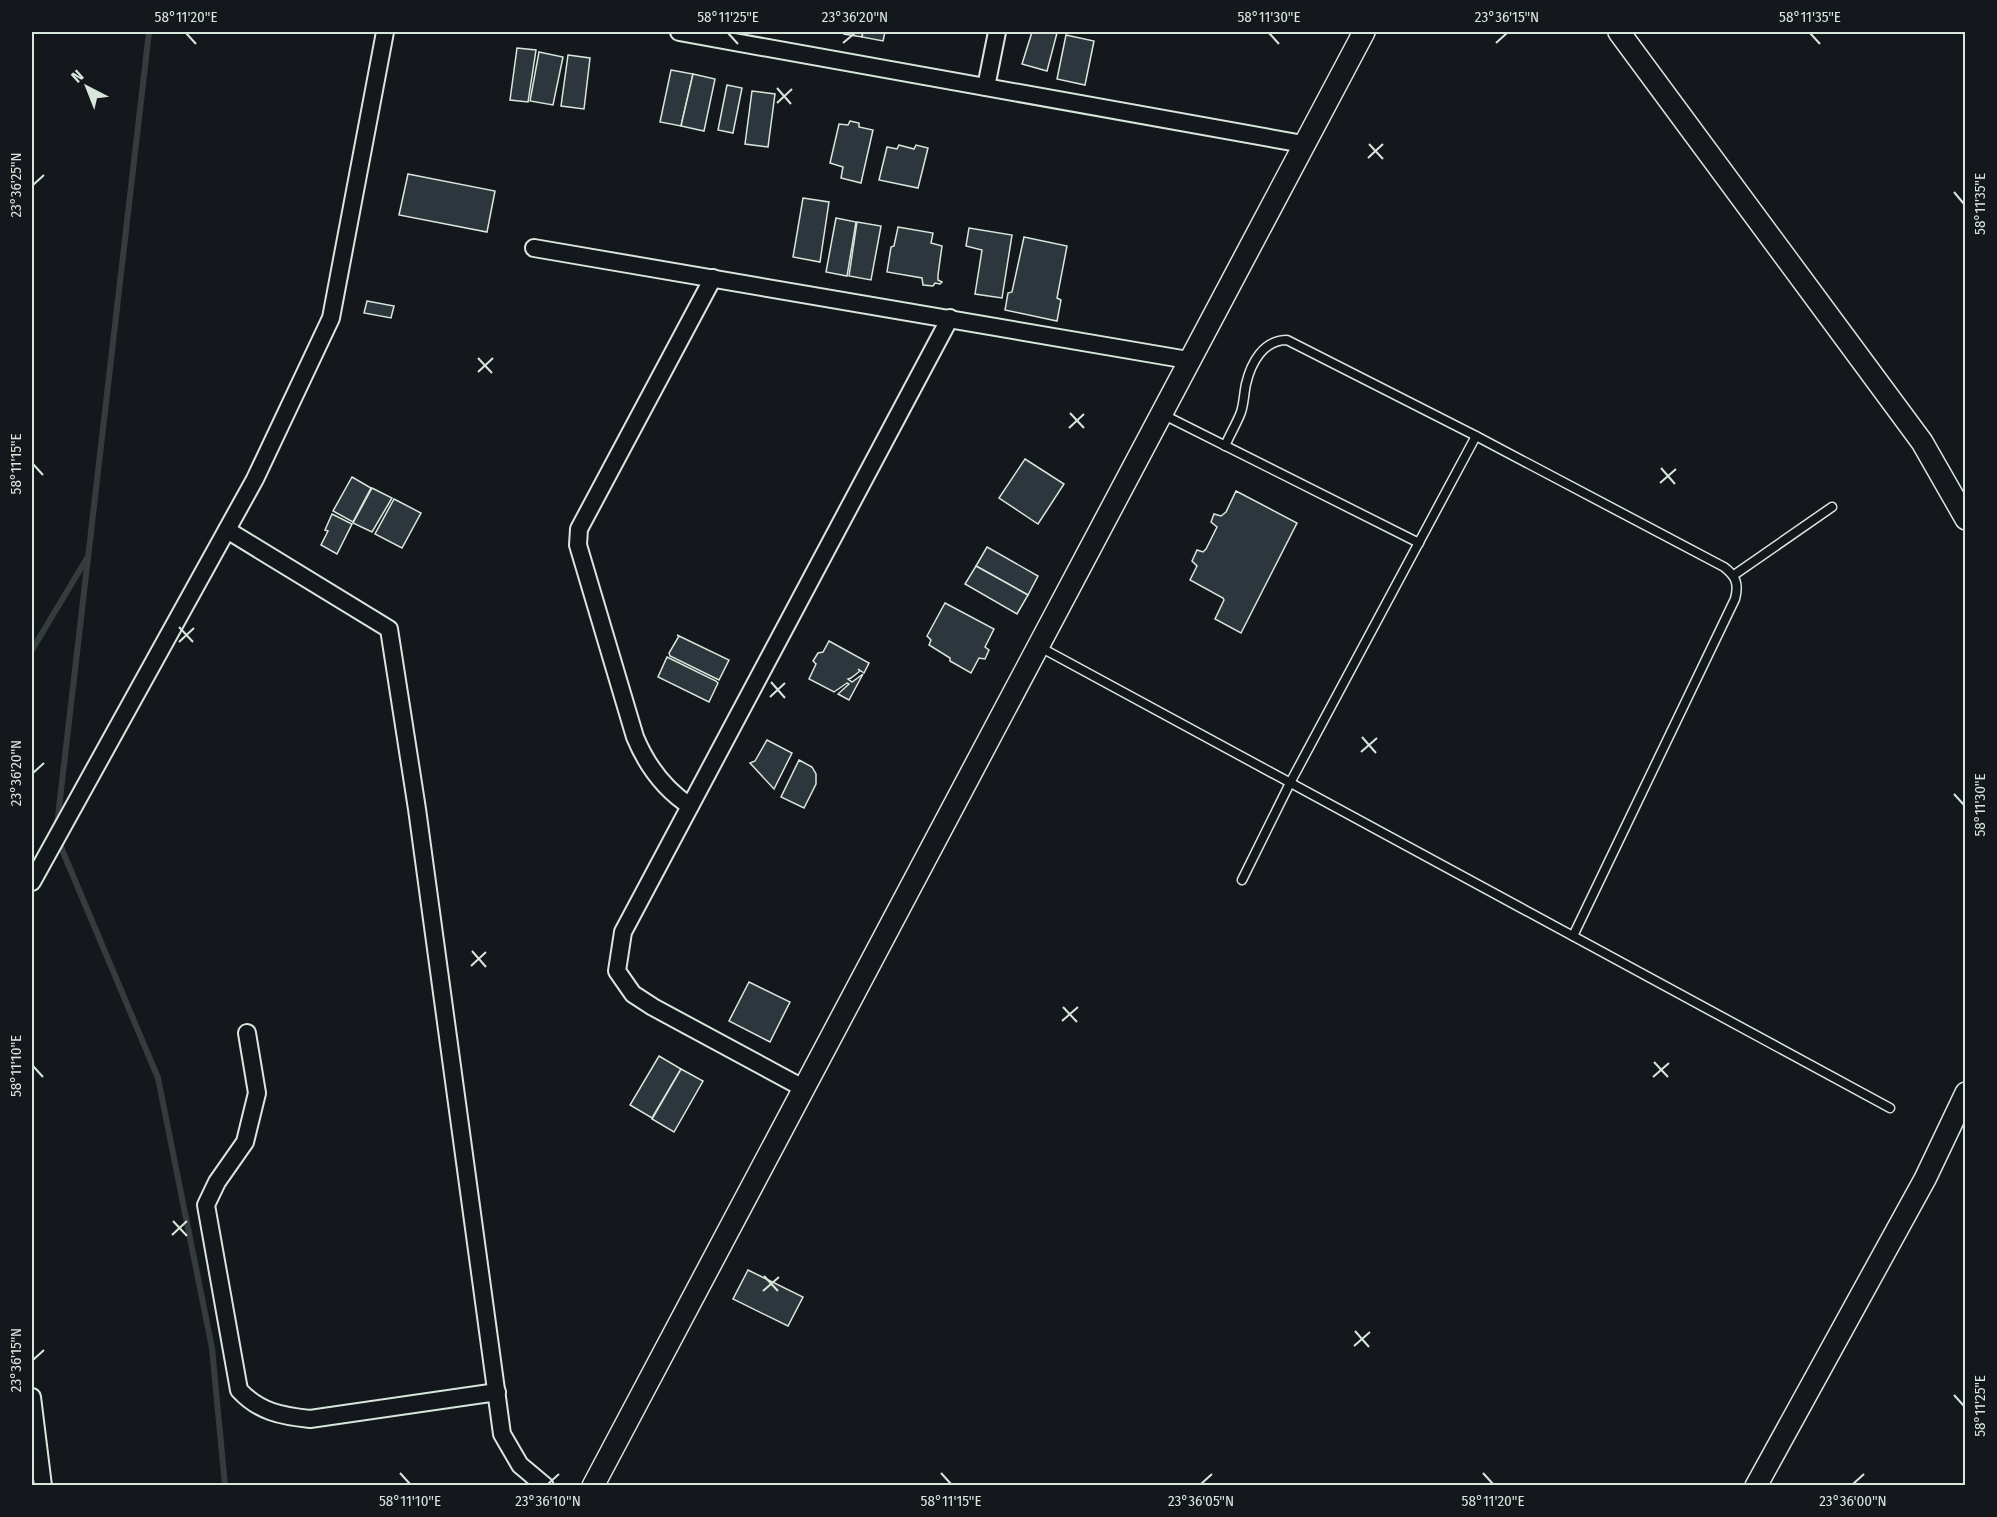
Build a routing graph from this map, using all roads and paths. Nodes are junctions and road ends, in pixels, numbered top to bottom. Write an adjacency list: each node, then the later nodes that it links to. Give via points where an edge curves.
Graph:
1 (385, 32): 17 (street, via 331,318)
2 (679, 32): 6 (street)
3 (997, 32): 6 (street)
4 (1364, 32): 7 (street)
5 (1619, 32): 16 (street, via 1922,442)
6 (986, 87): 7 (street)
7 (1303, 144): 11 (street)
8 (534, 248): 9 (street)
9 (713, 278): 10 (street); 22 (street, via 579,529 578,545 643,756 672,794)
10 (950, 318): 11 (street); 22 (street)
11 (1188, 360): 12 (street)
12 (1160, 414): 14 (lane); 20 (street)
13 (1476, 436): 14 (lane, via 1296,344 1277,340 1258,357 1246,381 1241,411); 18 (lane); 19 (lane)
14 (1225, 446): 18 (lane)
15 (1832, 507): 19 (lane)
16 (1965, 519)
17 (227, 530): 24 (street); 30 (street, via 389,629)
18 (1419, 543): 21 (lane)
19 (1734, 575): 25 (lane, via 1738,587 1735,599)
20 (1037, 646): 21 (lane); 27 (street)
21 (1290, 783): 23 (lane); 25 (lane)
22 (690, 806): 27 (street, via 623,932 617,971 633,994 653,1007)
23 (1242, 880)
24 (32, 882)
25 (1573, 936): 29 (lane)
26 (247, 1033): 30 (street, via 257,1093 245,1142 206,1205 239,1390 250,1402 280,1416 310,1419)
27 (803, 1088): 34 (street)
28 (1965, 1093): 35 (street, via 1925,1179)
29 (1890, 1108)
30 (496, 1392): 33 (street, via 502,1434 520,1465)
31 (32, 1397): 32 (street)
32 (43, 1485)
33 (545, 1485)
34 (592, 1485)
35 (1756, 1485)

